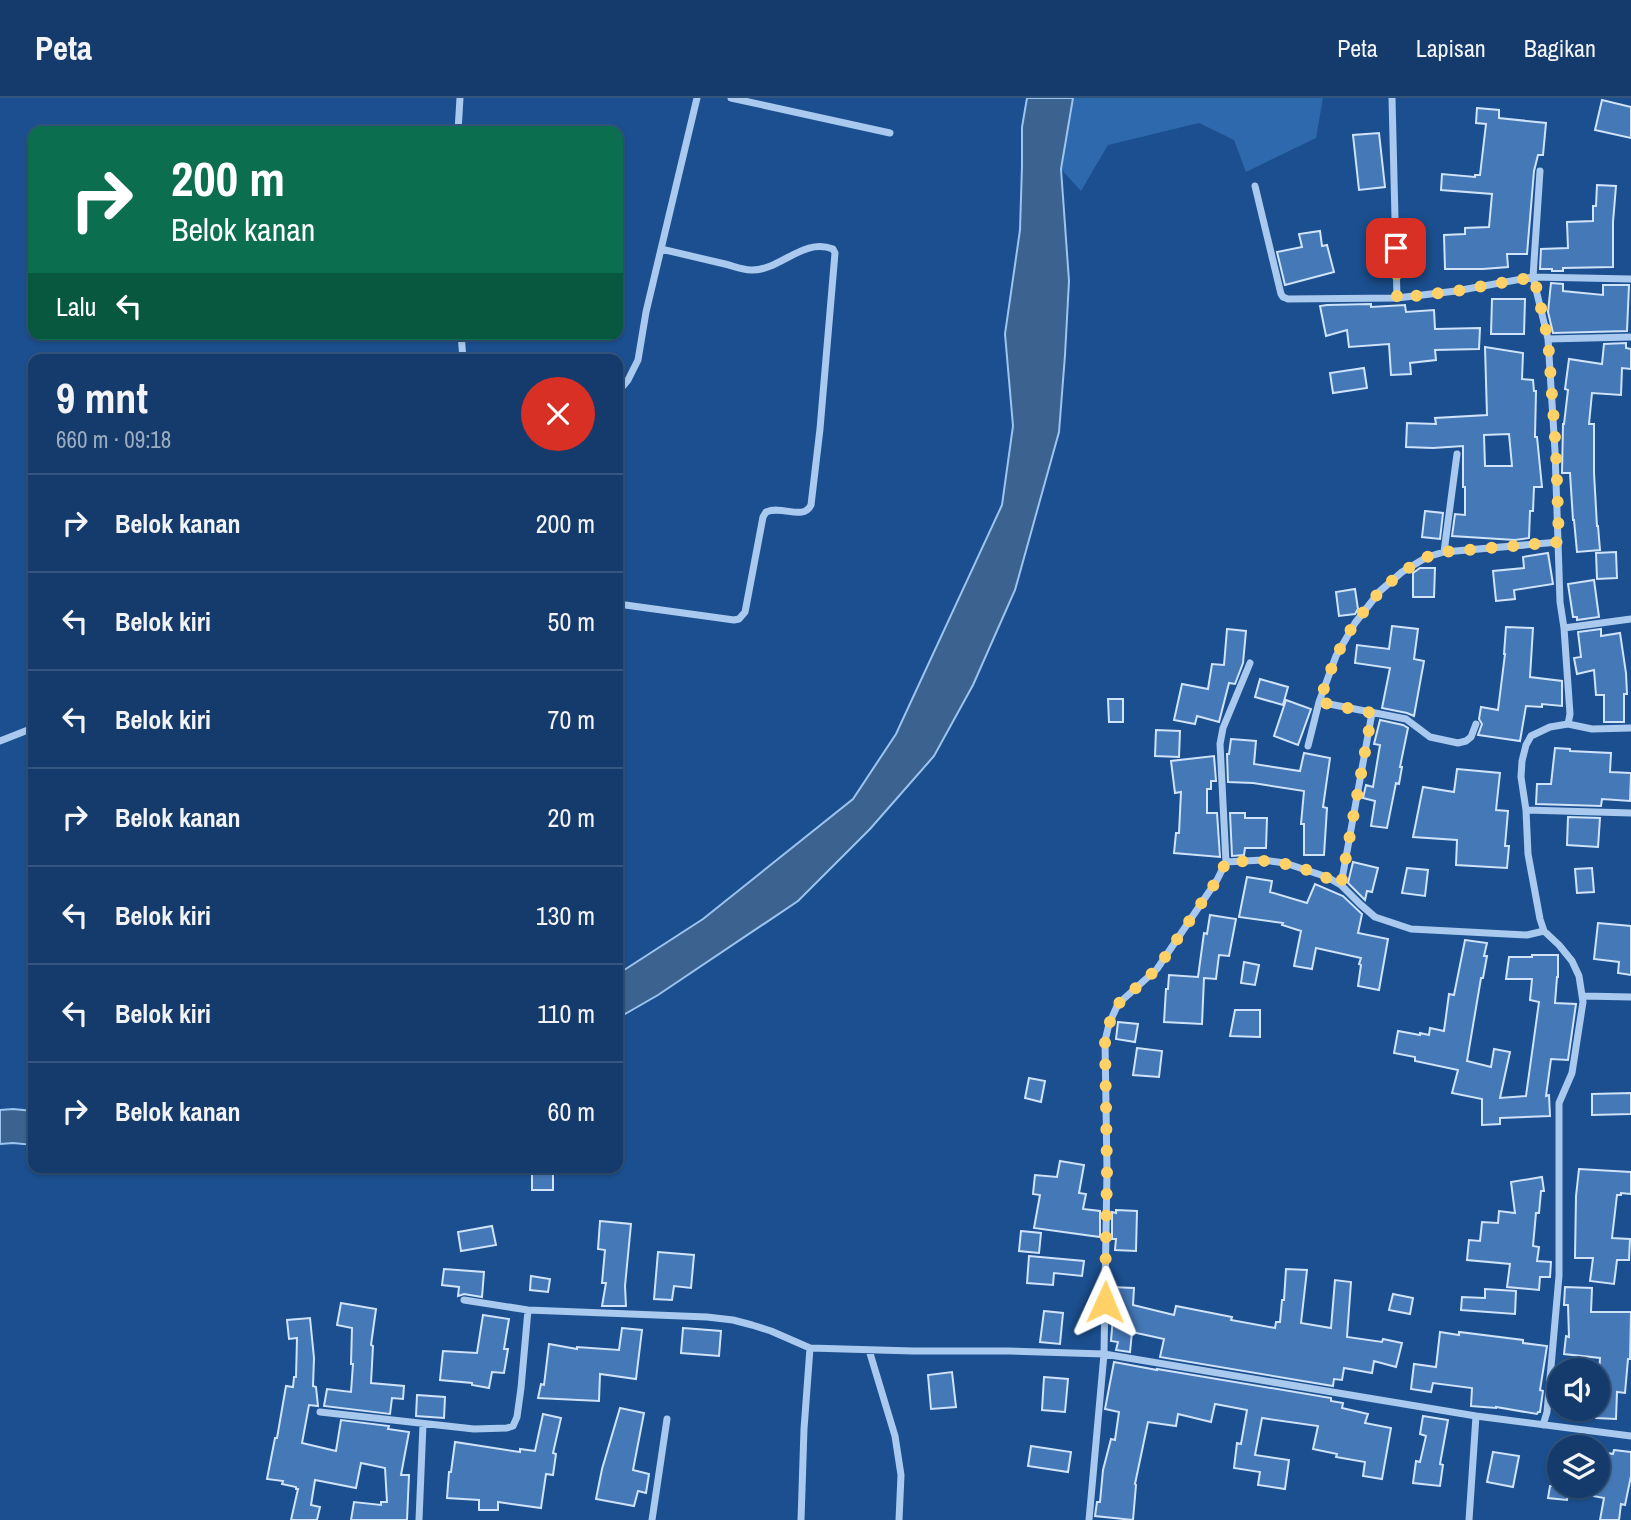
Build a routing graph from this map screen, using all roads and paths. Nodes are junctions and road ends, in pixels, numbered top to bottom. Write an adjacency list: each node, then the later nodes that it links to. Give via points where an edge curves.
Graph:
1 (460, 98): 5 (street)
2 (697, 98): 9 (street)
3 (731, 98): 6 (street)
4 (1392, 98): 12 (street)
5 (458, 126)
6 (890, 133)
7 (1539, 171): 10 (street)
8 (1255, 186): 12 (street, via 1283,297)
9 (661, 249): 15 (street, via 638,360); 19 (street, via 751,270 819,246 833,249 820,429 811,505 804,513 766,512 745,612 739,619)
10 (1534, 277): 11 (street); 12 (street); 14 (street)
11 (1631, 279)
12 (1397, 298)
13 (1631, 338): 14 (street)
14 (1548, 339): 17 (street)
15 (623, 386)
16 (1457, 454): 18 (street)
17 (1559, 542): 18 (street); 21 (street)
18 (1444, 552): 23 (street, via 1402,572 1380,591 1336,656)
19 (623, 605)
20 (1631, 619): 21 (street)
21 (1564, 628): 26 (street)
22 (1250, 663): 33 (street, via 1220,744)
23 (1319, 702): 24 (street); 30 (street)
24 (1372, 713): 25 (street, via 1406,719 1430,737 1458,743 1471,737); 34 (street)
25 (1476, 724)
26 (1568, 724): 27 (street); 31 (street, via 1541,731 1526,745 1521,776)
27 (1631, 728)
28 (28, 730): 29 (street)
29 (0, 741)
30 (1308, 746)
31 (1526, 810): 32 (street); 35 (street, via 1528,854)
32 (1631, 813)
33 (1226, 862): 34 (street, via 1285,863); 42 (street, via 1157,969 1118,1004 1109,1024 1105,1041)
34 (1341, 885): 35 (street, via 1375,917 1411,929 1517,935)
35 (1544, 931): 36 (street, via 1572,961)
36 (1583, 996): 37 (street); 47 (street, via 1572,1073 1559,1103 1559,1276)
37 (1631, 997)
38 (464, 1300): 39 (street)
39 (527, 1310): 40 (street, via 733,1320); 46 (street, via 513,1426 474,1429)
40 (810, 1348): 41 (street); 51 (street)
41 (869, 1350): 42 (street); 52 (street, via 895,1436 901,1475)
42 (1104, 1354): 44 (street); 53 (street)
43 (320, 1412): 46 (street)
44 (1476, 1416): 47 (street); 54 (street)
45 (667, 1419): 50 (street)
46 (423, 1424): 49 (street)
47 (1543, 1425): 48 (street)
48 (1631, 1436)
49 (419, 1520)
50 (652, 1520)
51 (801, 1520)
52 (899, 1520)
53 (1089, 1520)
54 (1469, 1520)

